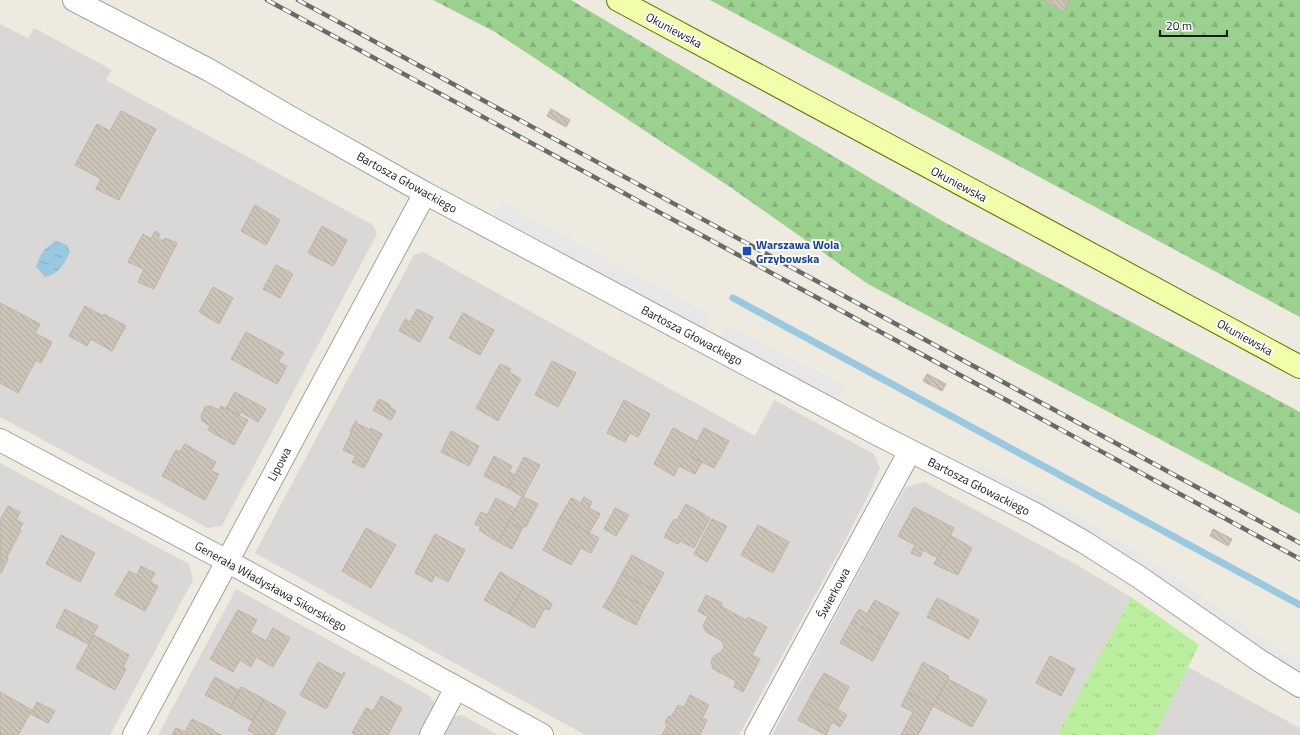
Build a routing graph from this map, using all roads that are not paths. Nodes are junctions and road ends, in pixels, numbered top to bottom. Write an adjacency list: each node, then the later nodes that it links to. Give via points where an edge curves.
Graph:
1 (74, 0): 3 (street, Bartosza Głowackiego, via 209,70)
2 (618, 0): 4 (main road, Okuniewska)
3 (425, 193): 6 (street, Bartosza Głowackiego); 7 (street, Lipowa)
4 (1300, 367)
5 (0, 440): 7 (street, Generała Władysława Sikorskiego)
6 (910, 451): 8 (street, Bartosza Głowackiego, via 1035,514 1084,542); 13 (street, Świerkowa)
7 (227, 561): 9 (street, Generała Władysława Sikorskiego); 10 (street, Lipowa)
8 (1300, 686)
9 (456, 688): 11 (street); 12 (street, Generała Władysława Sikorskiego)
10 (134, 735)
11 (431, 735)
12 (542, 735)
13 (756, 735)

